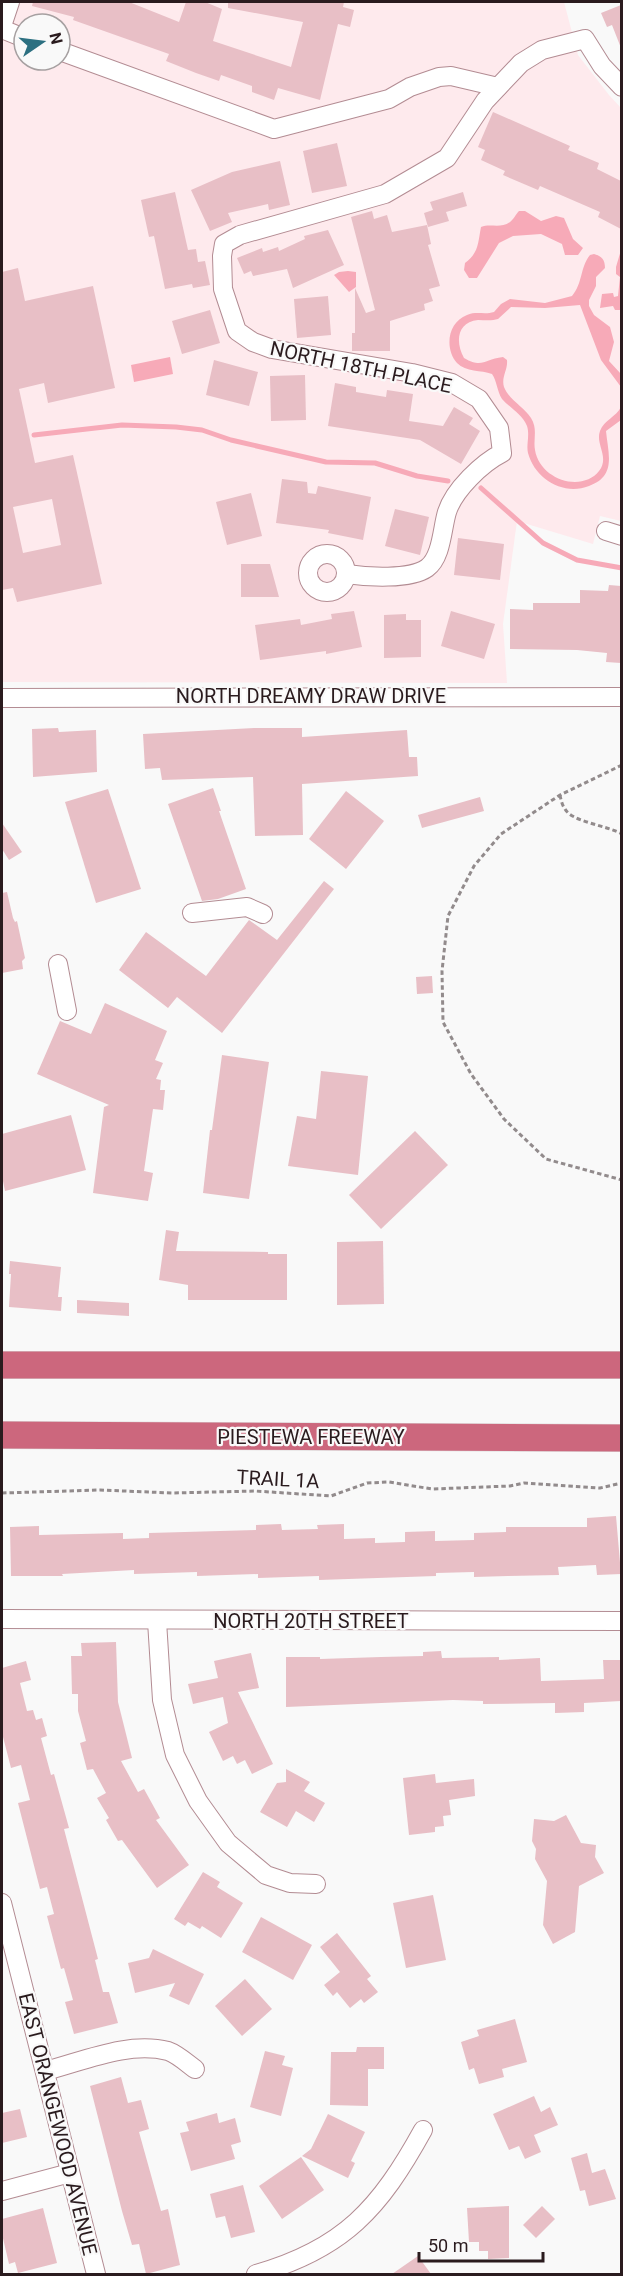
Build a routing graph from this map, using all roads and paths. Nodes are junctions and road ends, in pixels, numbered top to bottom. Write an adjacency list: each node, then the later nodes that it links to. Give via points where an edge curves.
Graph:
1 (10, 2): 2 (street)
2 (2, 27)
3 (72, 55): 4 (street, via 274,129 389,99 439,77)
4 (498, 87): 5 (street, via 520,63 542,50 585,39); 6 (street, NORTH 18TH PLACE, via 447,158 384,194 240,235 224,244 223,289 237,331 253,342 272,349 452,383 479,399 499,428 502,453 487,460 447,510 435,559 428,567 412,574)
5 (621, 87)
6 (346, 574)
7 (621, 697): 8 (street, NORTH DREAMY DRAW DRIVE)
8 (2, 698)
9 (621, 765): 10 (path)
10 (560, 795): 11 (path, via 565,811 576,820); 16 (path, via 501,834 474,866 448,916 442,971 443,1022 471,1074 504,1119 546,1159)
11 (621, 834)
12 (192, 913): 13 (street, via 247,907)
13 (263, 915)
14 (58, 964): 15 (street)
15 (67, 1011)
16 (621, 1180)
17 (2, 1365): 18 (highway)
18 (621, 1365)
19 (2, 1435): 20 (highway, PIESTEWA FREEWAY)
20 (621, 1438)
21 (621, 1483): 22 (path, TRAIL 1A, via 600,1488 524,1483 432,1489 389,1482 367,1483 331,1496 255,1491)
22 (2, 1493)
23 (2, 1620): 24 (street, NORTH 20TH STREET)
24 (157, 1621): 25 (street, NORTH 20TH STREET); 26 (street, via 162,1700 175,1755 198,1802 228,1843 266,1875)
25 (621, 1621)
26 (316, 1884)
27 (2, 1903): 29 (street, EAST ORANGEWOOD AVENUE)
28 (195, 2069): 29 (street, via 170,2052 143,2048)
29 (45, 2071): 31 (street, EAST ORANGEWOOD AVENUE)
30 (423, 2130): 34 (street, via 385,2192 355,2224 303,2258)
31 (70, 2173): 32 (street); 33 (street, EAST ORANGEWOOD AVENUE)
32 (2, 2190)
33 (96, 2274)
34 (256, 2274)

